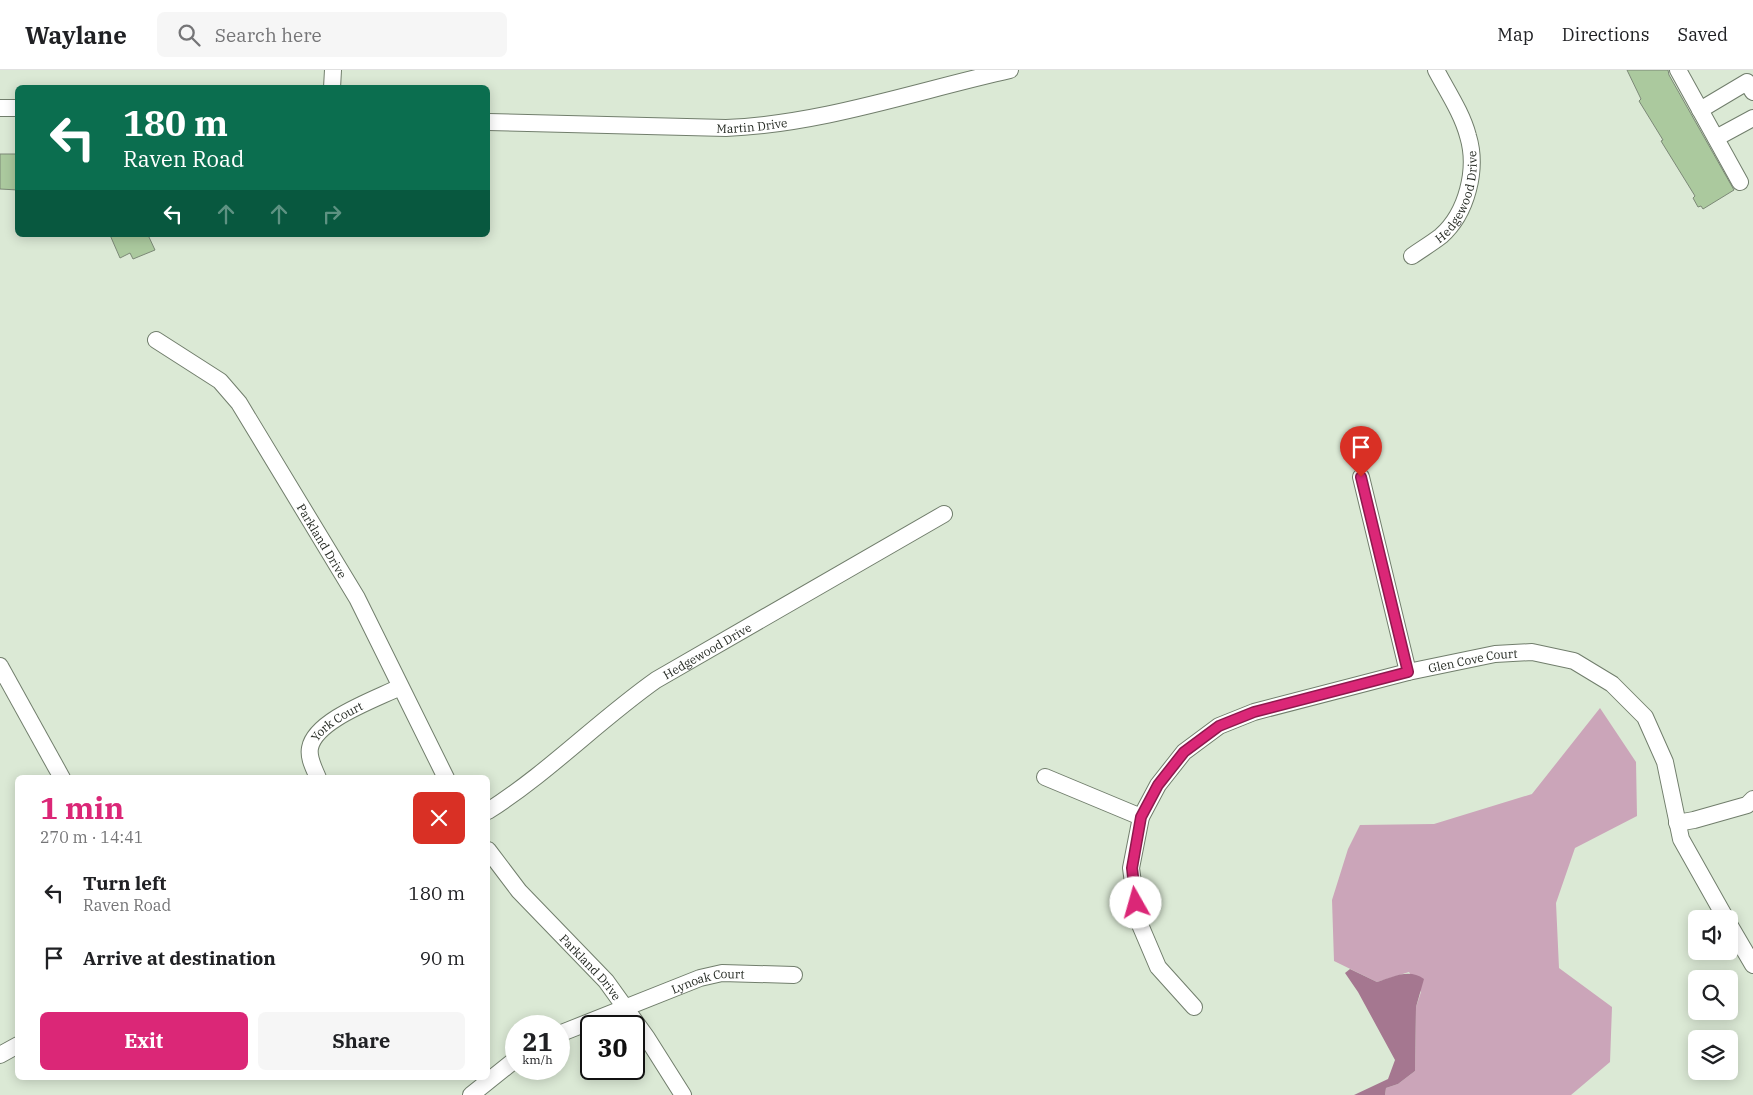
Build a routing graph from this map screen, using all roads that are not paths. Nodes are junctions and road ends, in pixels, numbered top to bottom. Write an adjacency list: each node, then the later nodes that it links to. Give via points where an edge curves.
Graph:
1 (333, 70): 5 (street)
2 (1010, 70): 11 (street, Martin Drive, via 826,115 750,127)
3 (1436, 70): 14 (street, Hedgewood Drive, via 1468,137 1472,170 1464,207 1442,235)
4 (1678, 70): 9 (street)
5 (332, 85)
6 (1753, 92): 9 (street, via 1747,82)
7 (0, 108): 8 (street)
8 (15, 108)
9 (1700, 110): 12 (street)
10 (1753, 118): 12 (street)
11 (490, 122)
12 (1716, 138): 13 (street)
13 (1740, 182)
14 (1412, 256)
15 (156, 340): 20 (street, Parkland Drive, via 220,381 239,403 357,598)
16 (1361, 477): 19 (street)
17 (944, 514): 26 (street, Hedgewood Drive, via 656,680)
18 (0, 666): 21 (street)
19 (1408, 672): 27 (street, Glen Cove Court, via 1254,712 1219,726 1184,752 1158,785); 28 (street, Glen Cove Court, via 1495,654 1532,652 1574,661 1612,684 1645,717 1665,762)
20 (400, 687): 22 (street, York Court, via 330,722 314,738 310,749); 23 (street, Parkland Drive)
21 (60, 775)
22 (317, 775)
23 (444, 775)
24 (1045, 777): 27 (street)
25 (1753, 799): 28 (street, via 1747,805)
26 (490, 810)
27 (1141, 817): 35 (street, Glen Cove Court, via 1132,868 1138,920 1158,968)
28 (1677, 823): 30 (street, Glen Cove Court, via 1681,839)
29 (490, 853): 34 (street, Parkland Drive, via 519,891 588,961)
30 (1721, 910)
31 (1738, 940): 32 (street)
32 (1753, 966)
33 (794, 975): 34 (street, Lynoak Court, via 722,973 700,978)
34 (626, 1007): 36 (street, Lynoak Court); 43 (street, Parkland Drive)
35 (1194, 1008)
36 (570, 1030)
37 (15, 1047): 38 (street)
38 (0, 1055)
39 (505, 1068): 40 (street)
40 (490, 1080)
41 (490, 1080): 42 (street)
42 (471, 1095)
43 (683, 1095)

